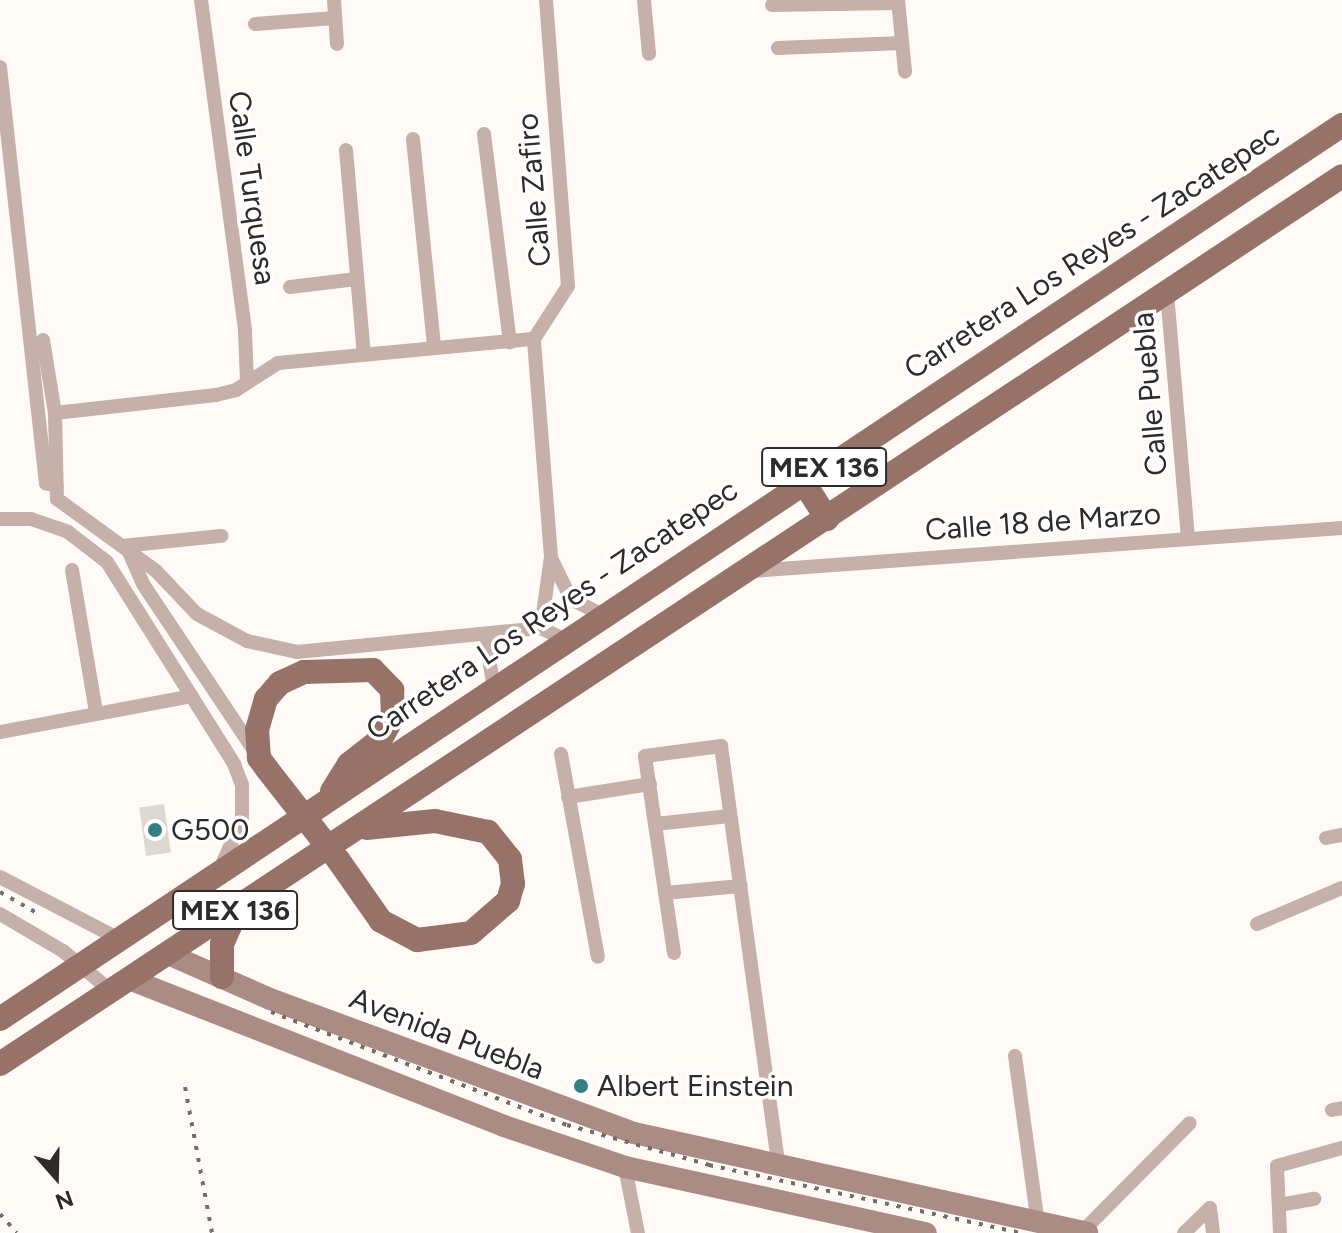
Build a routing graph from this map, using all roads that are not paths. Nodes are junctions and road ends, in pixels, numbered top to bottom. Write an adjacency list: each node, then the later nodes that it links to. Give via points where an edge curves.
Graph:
1 (201, 0): 28 (street, Calle Turquesa, via 245,331)
2 (334, 0): 7 (street)
3 (546, 0): 23 (street, Calle Zafiro, via 568,286)
4 (644, 0): 12 (street)
5 (898, 1): 6 (street); 9 (street)
6 (772, 5)
7 (335, 18): 8 (street); 10 (street)
8 (255, 24)
9 (902, 43): 11 (street); 14 (street)
10 (337, 44)
11 (778, 48)
12 (649, 54)
13 (0, 67): 31 (street, via 46,483)
14 (905, 72)
15 (1342, 125): 30 (main road, Carretera Los Reyes - Zacatepec / MEX 136)
16 (484, 134): 25 (street)
17 (413, 139): 26 (street)
18 (346, 150): 20 (street)
19 (1342, 176): 22 (main road, MEX 136)
20 (357, 279): 21 (street); 27 (street)
21 (290, 287)
22 (1167, 293): 34 (main road, MEX 136); 38 (street, Calle Puebla)
23 (534, 339): 25 (street); 40 (street)
24 (43, 340): 29 (street)
25 (510, 342): 26 (street)
26 (434, 347): 27 (street)
27 (364, 354): 28 (street, via 278,363)
28 (247, 383): 29 (street, via 216,395)
29 (55, 413): 31 (street)
30 (803, 481): 34 (main road); 43 (main road, Carretera Los Reyes - Zacatepec / MEX 136)
31 (57, 492): 32 (street)
32 (79, 515): 36 (street); 39 (street)
33 (0, 519): 36 (street, via 31,519)
34 (827, 519): 42 (main road, MEX 136)
35 (1342, 528): 38 (street, Calle 18 de Marzo)
36 (68, 532): 48 (street, via 107,562)
37 (221, 536): 39 (street)
38 (1188, 537): 42 (street, Calle 18 de Marzo)
39 (125, 548): 45 (street, via 197,614 247,641 297,652); 52 (street, via 143,584)
40 (551, 557): 43 (street, via 571,599); 44 (street)
41 (72, 570): 49 (street)
42 (749, 571): 58 (main road, MEX 136)
43 (603, 615): 46 (main road, Carretera Los Reyes - Zacatepec / MEX 136)
44 (541, 628): 45 (street); 46 (street)
45 (485, 635): 47 (street)
46 (566, 640): 47 (main road, Carretera Los Reyes - Zacatepec / MEX 136)
47 (494, 688): 55 (main road, Carretera Los Reyes - Zacatepec / MEX 136)
48 (192, 696): 49 (street); 61 (street, via 242,785 242,819)
49 (96, 712): 50 (street)
50 (0, 732)
51 (561, 754): 54 (street)
52 (263, 763): 55 (main road, via 258,719 280,683 304,672 366,668 379,673 394,696 390,724 381,739 343,771); 58 (main road, bridge, via 381,921 417,940 471,933 508,901 513,868 503,845 488,832 435,821)
53 (650, 784): 54 (street); 56 (street, via 645,756 721,746); 57 (street)
54 (568, 797): 72 (street)
55 (327, 800): 61 (main road, Carretera Los Reyes - Zacatepec / MEX 136)
56 (730, 816): 57 (street); 63 (street)
57 (655, 824): 65 (street)
58 (359, 829): 66 (main road, MEX 136)
59 (1342, 835): 60 (street)
60 (1326, 838)
61 (217, 875): 69 (main road, Carretera Los Reyes - Zacatepec / MEX 136)
62 (0, 877): 69 (street)
63 (741, 886): 65 (street); 84 (street)
64 (1342, 888): 68 (street)
65 (665, 893): 70 (street)
66 (239, 907): 71 (main road, MEX 136); 75 (main road, via 222,944)
67 (0, 914): 73 (street)
68 (1257, 924)
69 (121, 940): 73 (main road, Carretera Los Reyes - Zacatepec / MEX 136)
70 (674, 953)
71 (168, 954): 74 (main road, Avenida Puebla); 76 (main road, MEX 136)
72 (598, 957)
73 (81, 965): 76 (street); 78 (main road, Carretera Los Reyes - Zacatepec / MEX 136)
74 (195, 965): 75 (main road, Avenida Puebla); 77 (main road, via 183,973)
75 (222, 977): 84 (main road, Avenida Puebla, via 531,1098 634,1133)
76 (120, 985): 77 (main road); 80 (main road, MEX 136)
77 (180, 996): 83 (main road, via 504,1126)
78 (0, 1019)
79 (1015, 1056): 87 (street)
80 (0, 1064)
81 (1190, 1123): 88 (street)
82 (1342, 1148): 86 (street, via 1277,1166)
83 (625, 1167): 89 (street); 90 (main road)
84 (779, 1168): 87 (main road, Avenida Puebla)
85 (1314, 1199): 86 (street)
86 (1279, 1205): 93 (street)
87 (1038, 1224): 88 (main road, Avenida Puebla)
88 (1085, 1232)
89 (638, 1233)
90 (926, 1233)
91 (1184, 1233): 92 (street, via 1210,1208)
92 (1213, 1233)
93 (1280, 1233)

